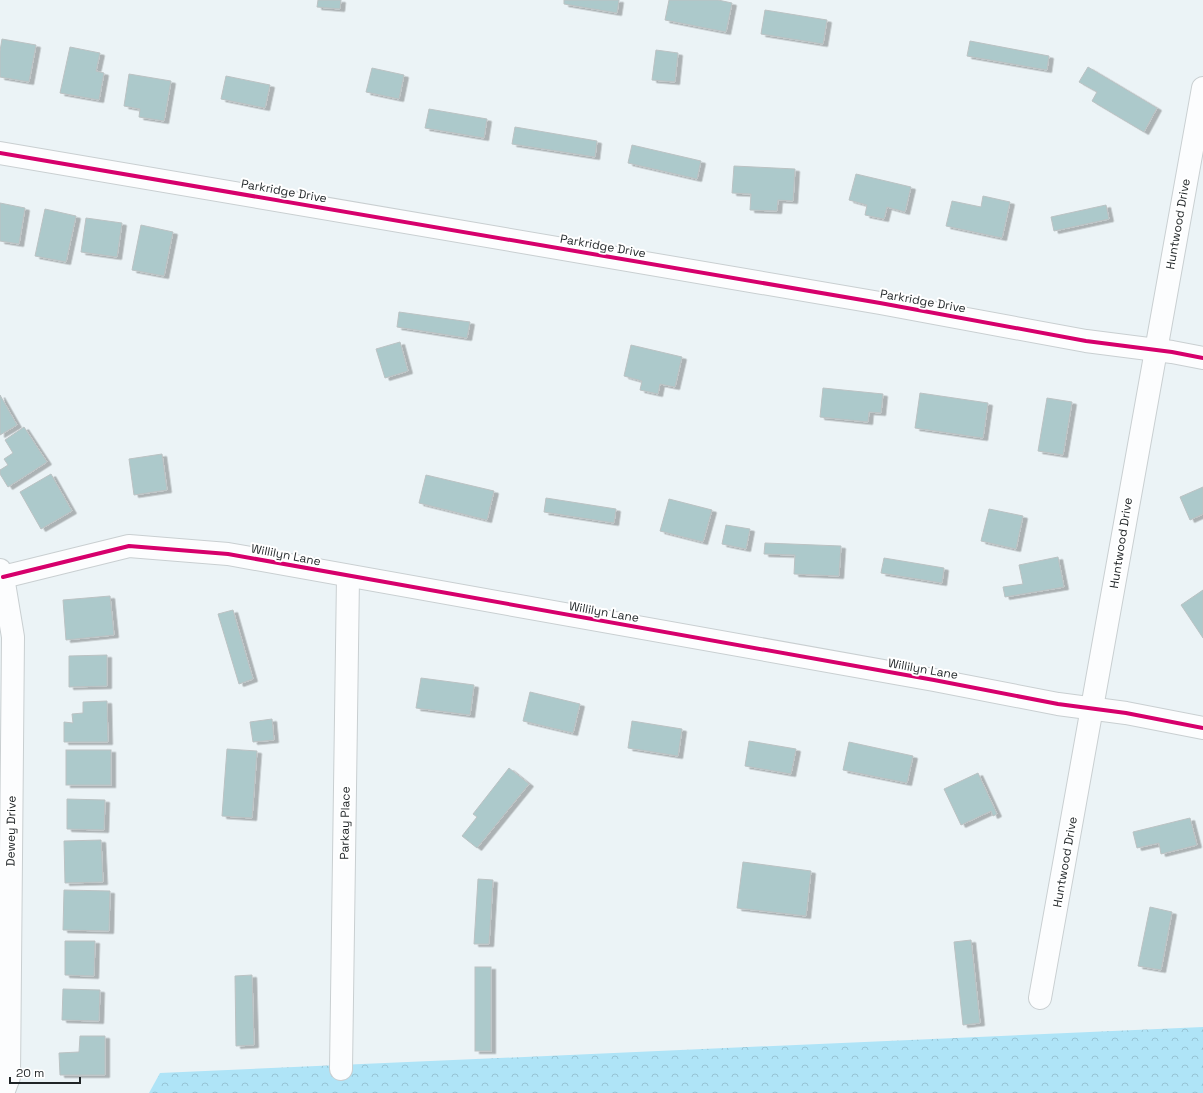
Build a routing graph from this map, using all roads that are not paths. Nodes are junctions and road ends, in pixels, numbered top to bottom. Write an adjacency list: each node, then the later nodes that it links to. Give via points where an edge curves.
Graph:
1 (1203, 88): 3 (street, Huntwood Drive)
2 (0, 153): 3 (street, Parkridge Drive, via 880,303 1086,341)
3 (1155, 350): 4 (street, Parkridge Drive); 7 (street, Huntwood Drive)
4 (1203, 358)
5 (2, 574): 6 (street, Willilyn Lane, via 129,546 228,554); 11 (street, Dewey Drive, via 13,637 8,1077)
6 (348, 577): 7 (street, Willilyn Lane); 10 (street, Parkay Place)
7 (1092, 709): 8 (street, Willilyn Lane); 9 (street, Huntwood Drive)
8 (1203, 728)
9 (1040, 998)
10 (341, 1069)
11 (3, 1093)

